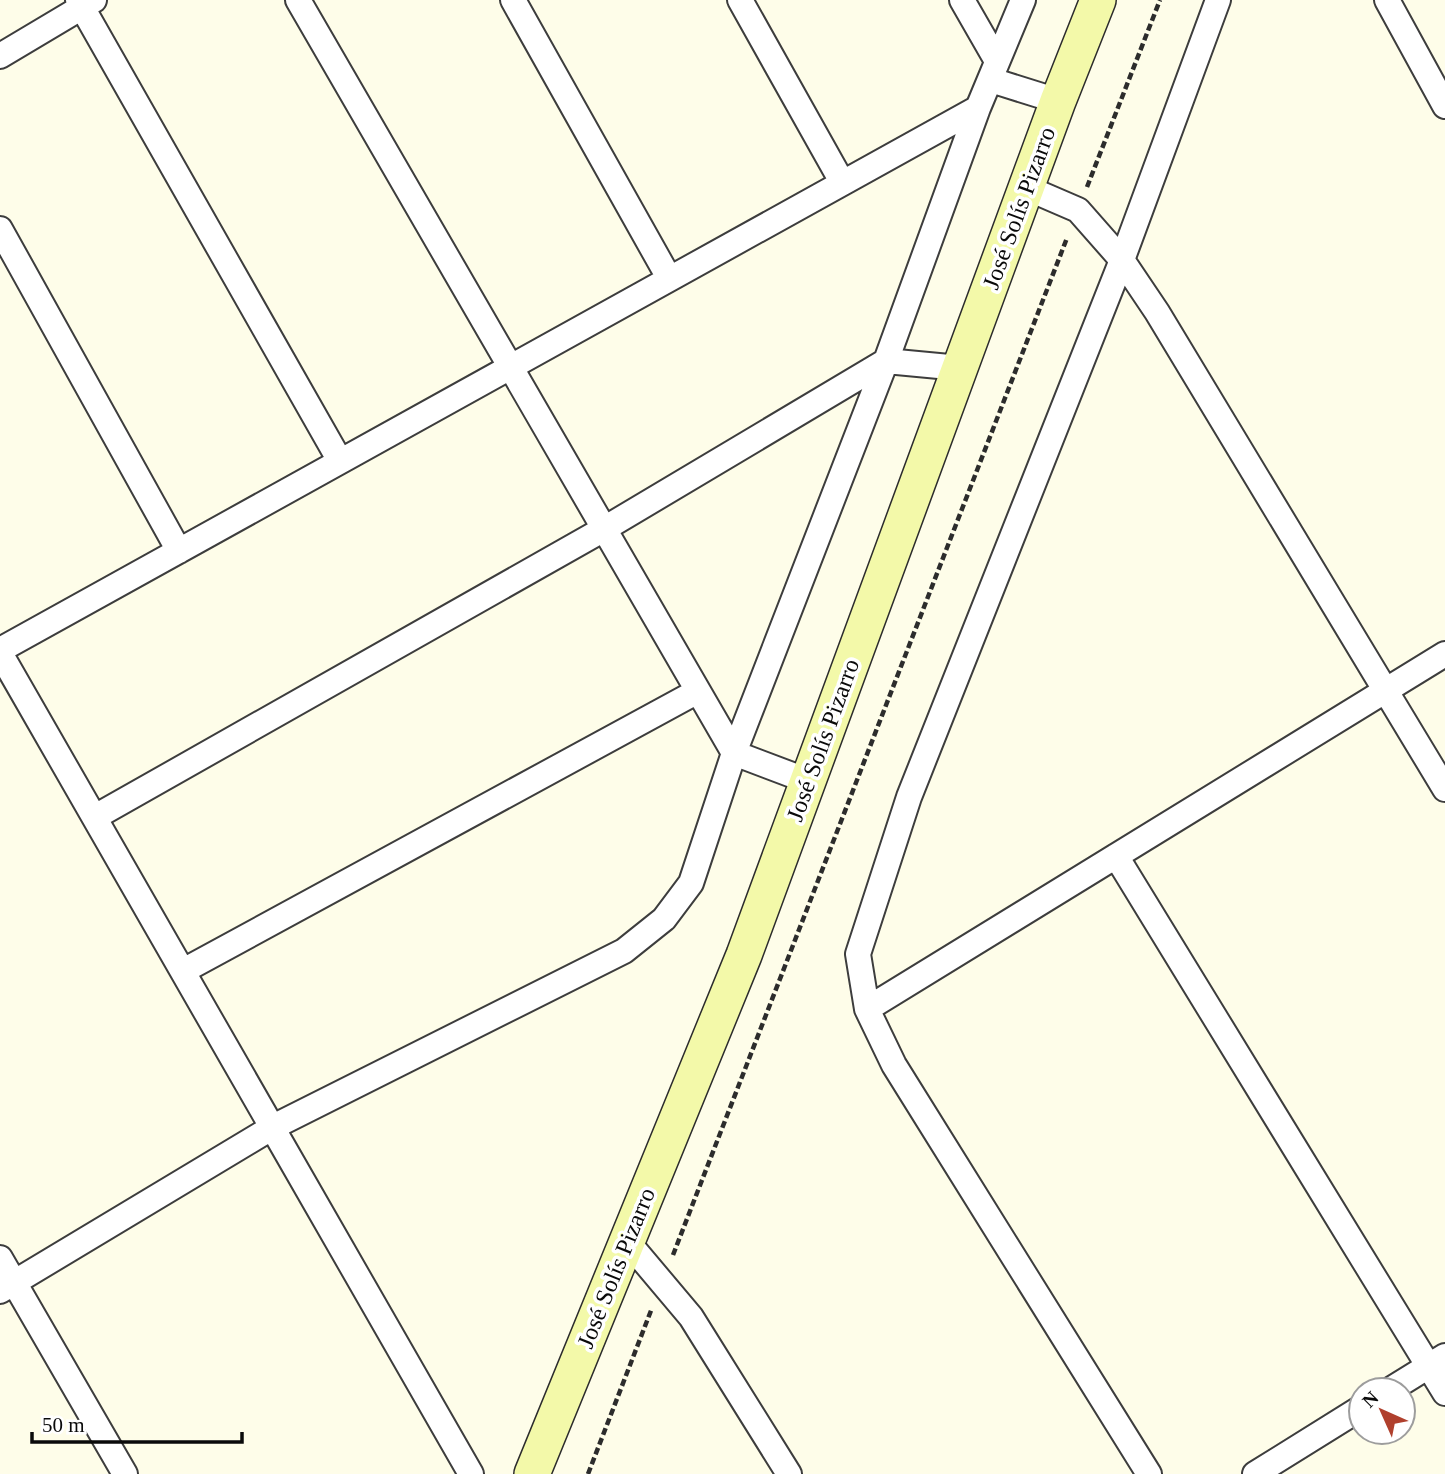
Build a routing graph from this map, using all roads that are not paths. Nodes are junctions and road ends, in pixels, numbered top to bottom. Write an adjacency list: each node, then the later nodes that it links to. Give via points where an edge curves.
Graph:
1 (298, 0): 21 (street)
2 (513, 0): 19 (street)
3 (740, 0): 15 (street)
4 (962, 0): 11 (street)
5 (1023, 0): 11 (street)
6 (1098, 0): 12 (main road, José Solís Pizarro)
7 (1219, 0): 18 (street)
8 (1387, 0): 13 (street)
9 (85, 2): 10 (street); 23 (street)
10 (0, 56)
11 (994, 71): 12 (street); 14 (street)
12 (1058, 101): 16 (main road, José Solís Pizarro)
13 (1445, 106)
14 (978, 108): 15 (street); 20 (street)
15 (842, 182): 19 (street)
16 (1027, 188): 18 (street, via 1078,210); 22 (main road, José Solís Pizarro)
17 (0, 229): 25 (street)
18 (1122, 260): 29 (street); 36 (street, via 909,797 858,954)
19 (669, 278): 21 (street)
20 (886, 361): 22 (street); 24 (street); 30 (street)
21 (510, 367): 23 (street); 24 (street)
22 (960, 368): 31 (main road, José Solís Pizarro)
23 (340, 461): 25 (street)
24 (604, 529): 28 (street); 33 (street)
25 (179, 551): 26 (street)
26 (0, 652): 33 (street)
27 (1445, 654): 29 (street)
28 (698, 691): 30 (street); 35 (street)
29 (1384, 691): 32 (street); 34 (street)
30 (734, 753): 31 (street); 37 (street, via 691,883 664,919 625,951)
31 (808, 781): 38 (main road, José Solís Pizarro, via 744,955)
32 (1445, 789)
33 (95, 817): 35 (street)
34 (1116, 856): 36 (street); 41 (street)
35 (183, 971): 37 (street)
36 (867, 1009): 49 (street, via 894,1065)
37 (273, 1127): 40 (street); 46 (street)
38 (627, 1241): 47 (main road, José Solís Pizarro); 48 (street, via 691,1317)
39 (0, 1258): 40 (street)
40 (7, 1286): 45 (street)
41 (1437, 1361): 42 (street); 43 (street)
42 (1413, 1376)
43 (1445, 1392)
44 (1347, 1417): 50 (street)
45 (125, 1474)
46 (471, 1474)
47 (532, 1474)
48 (789, 1474)
49 (1149, 1474)
50 (1255, 1474)

